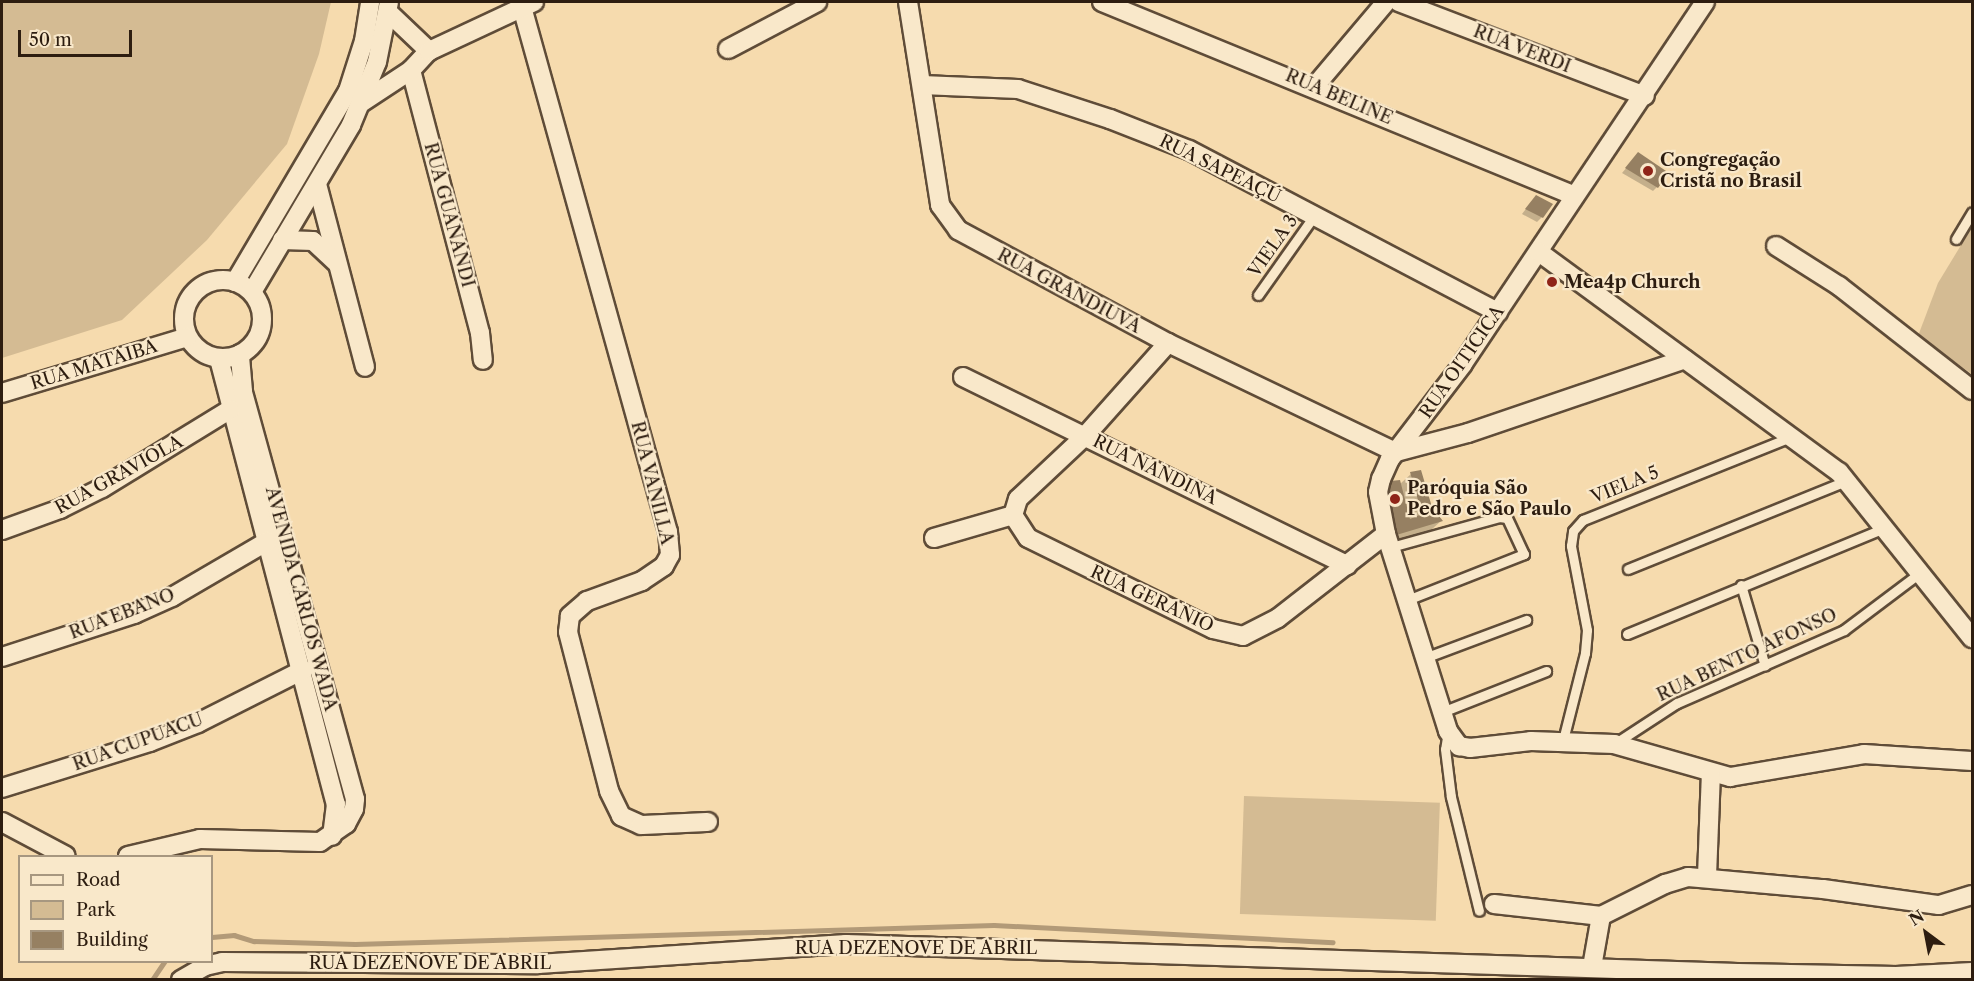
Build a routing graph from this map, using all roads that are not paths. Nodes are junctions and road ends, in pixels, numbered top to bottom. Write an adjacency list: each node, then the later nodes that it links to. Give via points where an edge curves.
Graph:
1 (370, 2): 26 (street, via 364,41 348,91)
2 (817, 2): 10 (street)
3 (908, 2): 13 (street, RUA GRANDIUVA)
4 (1102, 2): 14 (street, RUA BELINE)
5 (1386, 2): 14 (street)
6 (1399, 2): 15 (street, RUA VERDI)
7 (1705, 2): 15 (street, RUA OITICICA)
8 (528, 4): 11 (street); 74 (street, RUA VANILLA, via 668,532 670,555 664,566 642,581 587,601 570,616 568,632 609,791 621,816 641,825)
9 (388, 7): 11 (street); 16 (street, via 377,62)
10 (728, 49)
11 (429, 51): 12 (street)
12 (411, 70): 16 (street); 35 (street, RUA GUANANDI, via 480,333)
13 (922, 85): 20 (street, RUA SAPEAÇÚ, via 984,85 1057,100 1189,150); 31 (street, RUA GRANDIUVA, via 940,205 950,222 968,238)
14 (1315, 86): 18 (street, RUA BELINE)
15 (1645, 96): 18 (street, RUA OITICICA)
16 (361, 104): 17 (street)
17 (317, 184): 22 (street); 25 (street)
18 (1575, 196): 24 (street, RUA OITICICA)
19 (1972, 212): 21 (lane)
20 (1314, 216): 28 (lane, VIELA 3); 29 (street, RUA SAPEAÇÚ)
21 (1956, 239)
22 (282, 240): 25 (street, via 313,241); 27 (street)
23 (1776, 246): 38 (street, via 1839,286)
24 (1539, 252): 29 (street, RUA OITICICA); 34 (street)
25 (338, 264): 36 (street)
26 (235, 282): 27 (street); 30 (street, via 210,282 190,297 183,323)
27 (252, 292): 32 (street, via 261,307 261,332 255,343)
28 (1258, 295)
29 (1498, 312): 43 (street, RUA OITICICA)
30 (187, 337): 33 (street, via 206,356); 39 (street, RUA MATAIBA)
31 (1168, 343): 41 (street); 43 (street, RUA GRANDIUVA)
32 (240, 354): 33 (street); 72 (street, AVENIDA CARLOS WADA, via 243,391 356,799)
33 (219, 359): 40 (street, AVENIDA CARLOS WADA)
34 (1685, 359): 42 (street); 43 (street, via 1468,433)
35 (483, 360)
36 (365, 367)
37 (963, 377): 41 (street, RUA NANDINA)
38 (1972, 390)
39 (2, 393)
40 (231, 409): 47 (street, RUA GRAVIOLA, via 102,488 60,509); 49 (street, AVENIDA CARLOS WADA)
41 (1085, 436): 45 (street, via 1025,490); 51 (street, RUA NANDINA)
42 (1791, 437): 44 (street); 66 (lane, VIELA 5, via 1583,520 1573,531 1571,546 1587,630)
43 (1396, 452): 50 (street, RUA OITICICA, via 1384,470 1378,492)
44 (1846, 481): 46 (street); 52 (lane)
45 (1013, 514): 48 (street); 51 (street, RUA GERANIO, via 1034,543 1234,636 1257,631 1278,618)
46 (1884, 528): 53 (street); 54 (lane)
47 (2, 530)
48 (934, 538)
49 (268, 541): 59 (street, RUA EBANO, via 172,597 134,614); 62 (street, AVENIDA CARLOS WADA)
50 (1388, 541): 51 (street, RUA GERANIO); 55 (street, RUA OITICICA); 55 (lane, via 1499,517 1507,518 1524,554)
51 (1347, 565)
52 (1628, 569)
53 (1921, 572): 58 (street); 61 (lane, RUA BENTO AFONSO, via 1844,630)
54 (1741, 585): 57 (lane); 61 (lane)
55 (1407, 600): 60 (street, RUA OITICICA)
56 (1526, 620): 60 (lane)
57 (1627, 634)
58 (1972, 638)
59 (2, 657)
60 (1427, 657): 64 (street, RUA OITICICA)
61 (1765, 666): 67 (lane, RUA BENTO AFONSO, via 1677,703)
62 (303, 670): 70 (street, RUA CUPUACU, via 170,735); 71 (street, AVENIDA CARLOS WADA)
63 (1546, 671): 64 (lane)
64 (1442, 712): 65 (street, RUA OITICICA)
65 (1448, 731): 66 (street, via 1459,746 1470,748); 80 (lane, via 1445,749 1451,797)
66 (1563, 740): 67 (street)
67 (1614, 744): 69 (street)
68 (1972, 761): 69 (street, via 1864,754 1754,775)
69 (1711, 774): 78 (street)
70 (2, 788)
71 (336, 804): 72 (street); 75 (street, AVENIDA CARLOS WADA)
72 (354, 809): 75 (street, via 346,824)
73 (2, 822): 76 (street)
74 (708, 822)
75 (332, 836): 77 (street, via 311,844 244,837 200,839)
76 (64, 855)
77 (132, 855)
78 (1707, 876): 79 (street, via 1939,905); 81 (street, via 1665,884)
79 (1972, 895)
80 (1486, 908): 81 (street)
81 (1601, 916): 82 (street)
82 (1592, 967): 84 (street, RUA DEZENOVE DE ABRIL); 87 (street, RUA DEZENOVE DE ABRIL, via 846,944 538,964 222,962 205,966)
83 (1972, 972): 86 (street, RUA DEZENOVE DE ABRIL)
84 (1618, 974): 85 (street, RUA DEZENOVE DE ABRIL)
85 (1738, 976): 86 (street, RUA DEZENOVE DE ABRIL)
86 (1896, 978)
87 (181, 980)

